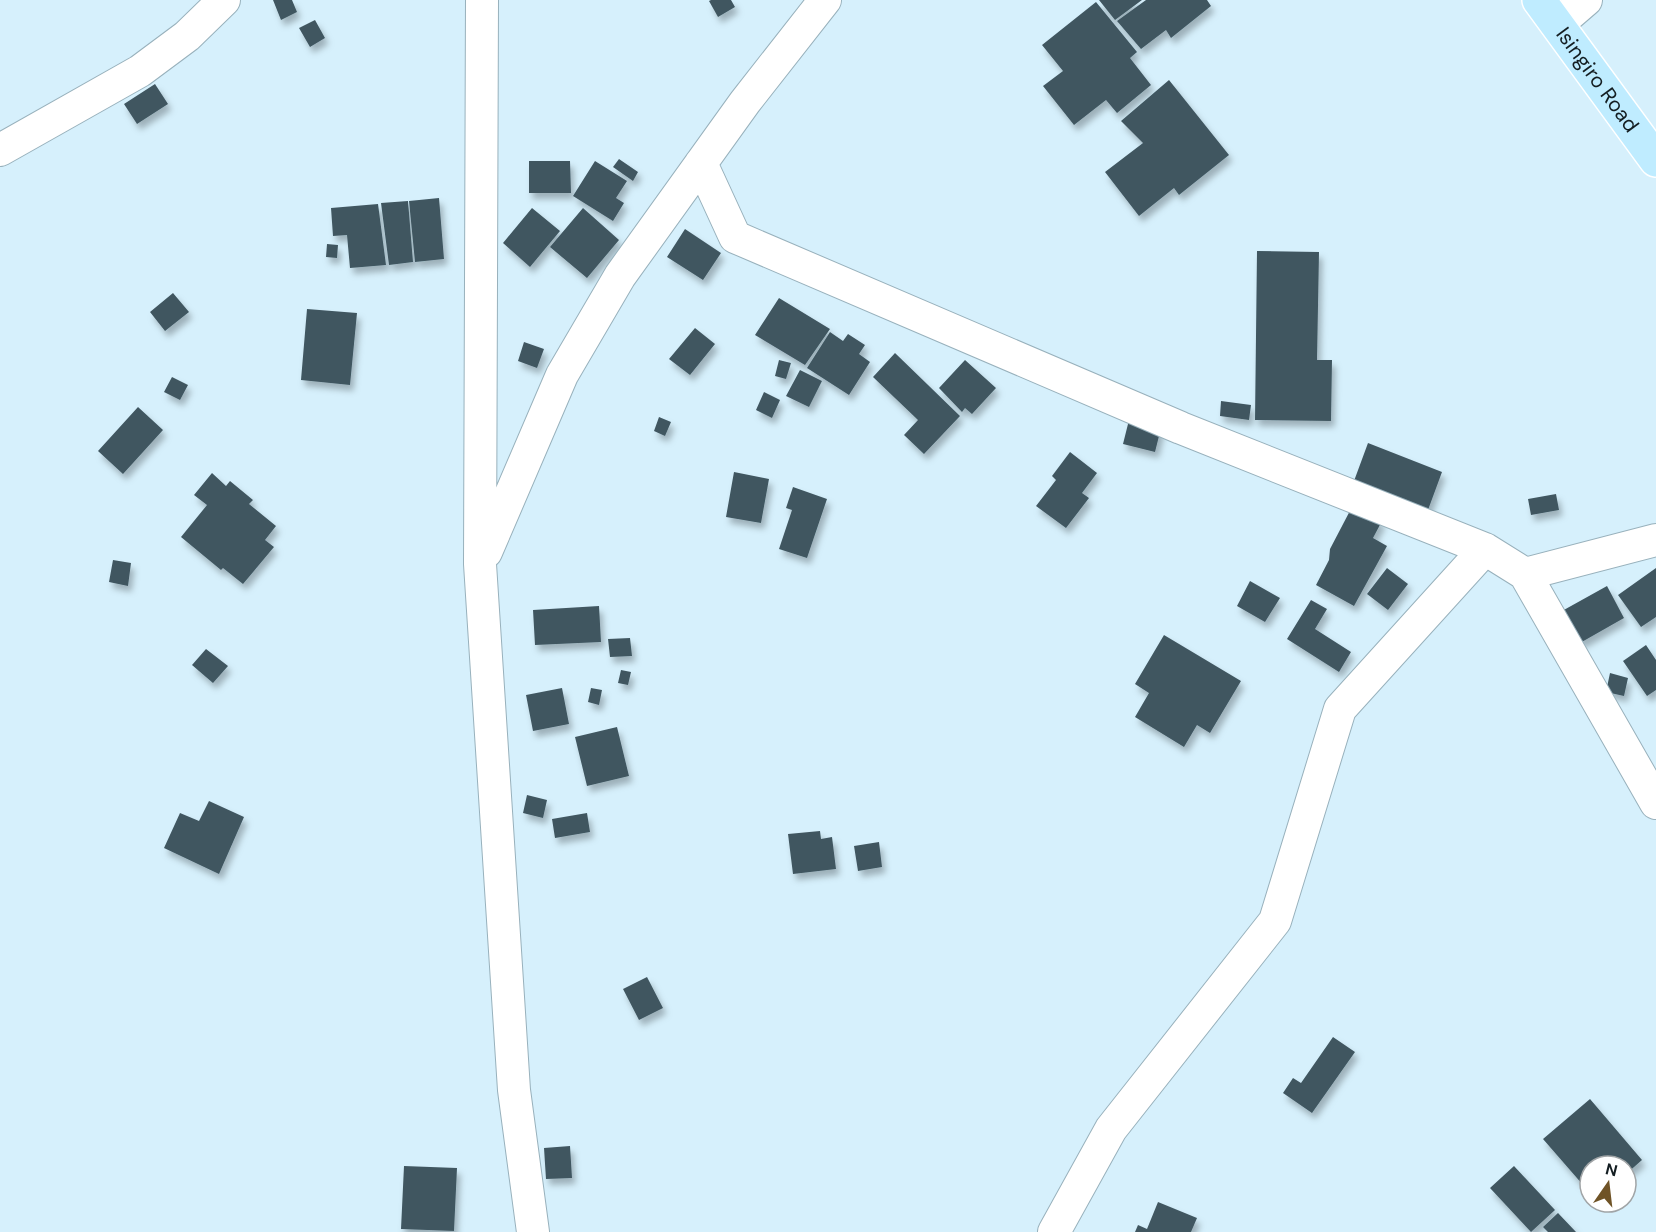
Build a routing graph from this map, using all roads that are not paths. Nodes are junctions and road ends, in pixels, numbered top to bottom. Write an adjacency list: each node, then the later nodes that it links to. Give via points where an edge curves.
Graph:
1 (224, 0): 6 (street, via 187,36 140,71)
2 (483, 0): 11 (street)
3 (825, 0): 8 (street)
4 (1587, 0): 5 (street)
5 (1548, 12): 7 (main road, Isingiro Road)
6 (0, 150)
7 (1656, 160)
8 (701, 163): 10 (street, via 735,237 1181,428); 11 (street, via 620,276 562,375)
9 (1656, 540): 12 (street)
10 (1485, 549): 12 (street); 15 (street, via 1340,709 1275,921 1111,1129)
11 (480, 564): 14 (street, via 514,1090)
12 (1525, 574): 13 (street)
13 (1656, 803)
14 (533, 1232)
15 (1054, 1232)

